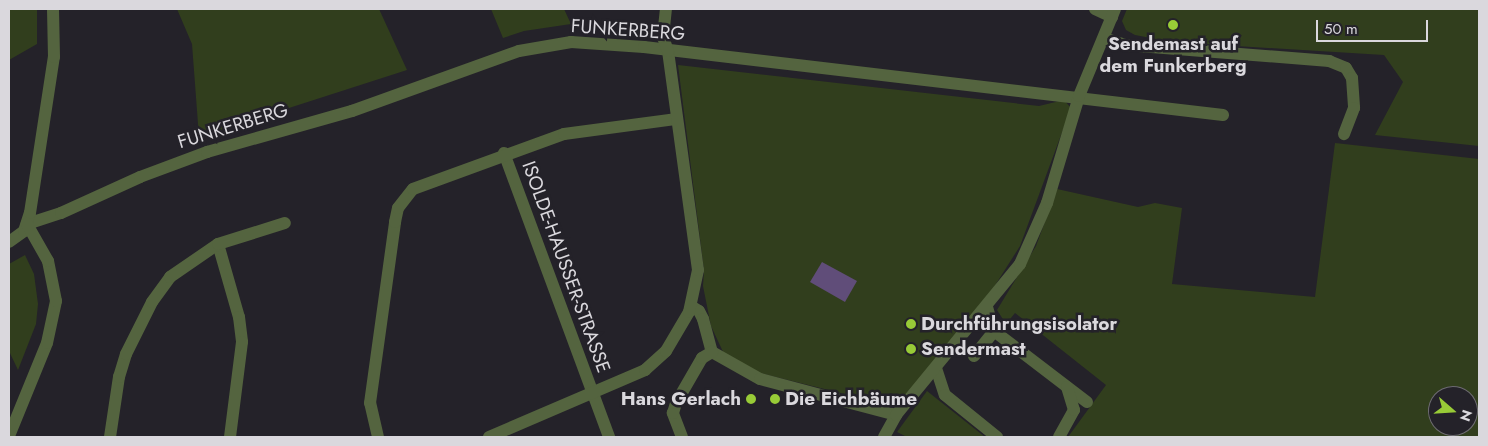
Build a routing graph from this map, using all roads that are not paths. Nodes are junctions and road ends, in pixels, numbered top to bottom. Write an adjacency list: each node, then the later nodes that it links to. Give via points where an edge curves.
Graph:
1 (53, 9): 12 (street, via 54,57)
2 (666, 9): 6 (street, via 663,38)
3 (1095, 9): 4 (street)
4 (1113, 13): 5 (street)
5 (1104, 38): 7 (street); 10 (street, via 1126,45 1329,61 1346,68 1352,78 1354,108)
6 (668, 51): 7 (street, FUNKERBERG, via 980,88); 9 (street); 12 (street, FUNKERBERG, via 571,42 519,51 352,110 182,160 62,214)
7 (1079, 96): 8 (street, FUNKERBERG); 17 (street, via 1047,202 1020,264)
8 (1223, 115)
9 (677, 119): 11 (street, via 564,134); 16 (street, via 698,270)
10 (1344, 134)
11 (504, 153): 23 (street, ISOLDE-HAUSSER-STRASSE); 29 (street, via 427,181 413,189 398,208 370,403)
12 (27, 224): 14 (street); 26 (street, via 48,261 56,301 47,343)
13 (285, 224): 15 (street)
14 (9, 242)
15 (218, 244): 27 (street, via 170,277 152,302 126,354 119,377); 28 (street, via 239,318 242,342)
16 (691, 306): 19 (street, via 703,319); 23 (street, via 666,351 644,370)
17 (986, 306): 18 (street); 21 (street)
18 (994, 331): 20 (street); 22 (street)
19 (712, 352): 25 (street, via 775,386); 32 (street, via 702,358 676,403 673,414)
20 (974, 356)
21 (936, 368): 25 (street); 34 (street, via 945,395)
22 (1067, 387): 24 (street); 35 (street, via 1074,410)
23 (594, 394): 30 (street); 31 (street, ISOLDE-HAUSSER-STRASSE)
24 (1087, 402)
25 (896, 415): 33 (street)
26 (9, 436)
27 (110, 437)
28 (230, 437)
29 (378, 437)
30 (489, 437)
31 (609, 437)
32 (682, 437)
33 (884, 437)
34 (997, 437)
35 (1059, 437)

